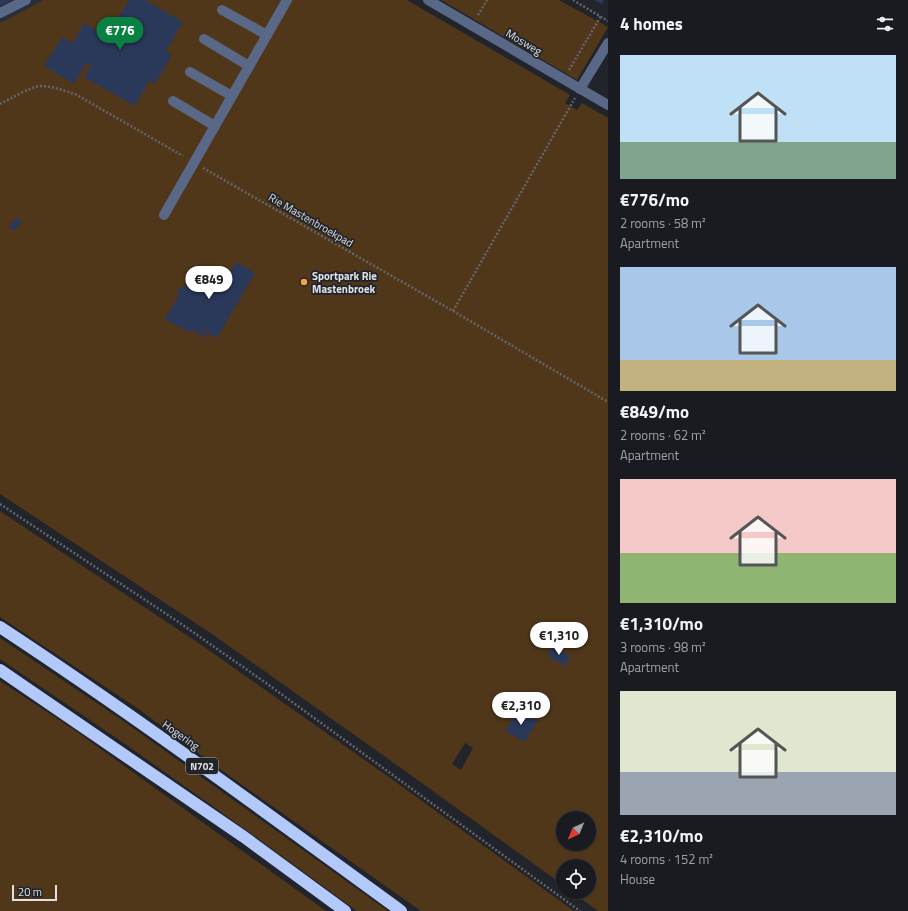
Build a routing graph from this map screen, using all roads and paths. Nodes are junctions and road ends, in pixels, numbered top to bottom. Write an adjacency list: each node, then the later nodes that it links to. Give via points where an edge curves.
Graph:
1 (26, 0): 7 (street)
2 (428, 0): 10 (street, Mosweg)
3 (487, 0): 10 (path)
4 (573, 0): 8 (path)
5 (283, 1): 11 (street)
6 (222, 10): 11 (street)
7 (0, 13)
8 (601, 16): 9 (path); 16 (path)
9 (608, 20)
10 (472, 25): 16 (street, Mosweg)
11 (267, 35): 14 (street)
12 (204, 40): 14 (street)
13 (608, 43): 17 (street)
14 (249, 66): 18 (street)
15 (190, 72): 18 (street)
16 (564, 79): 17 (street, Mosweg)
17 (580, 89): 21 (street, Mosweg); 25 (path)
18 (232, 96): 22 (street)
19 (173, 101): 22 (street)
20 (0, 104): 23 (path, Rie Mastenbroekpad, via 39,86 58,88 77,95)
21 (608, 105)
22 (215, 126): 23 (street)
23 (194, 162): 24 (street); 25 (path, Rie Mastenbroekpad)
24 (164, 215)
25 (453, 311): 26 (path, Rie Mastenbroekpad)
26 (608, 402)
27 (0, 504): 32 (path, via 266,683)
28 (0, 627): 31 (highway, Hogering / N702, via 177,748)
29 (0, 670): 30 (highway, via 244,837)
30 (345, 911)
31 (401, 911)
32 (580, 911)

